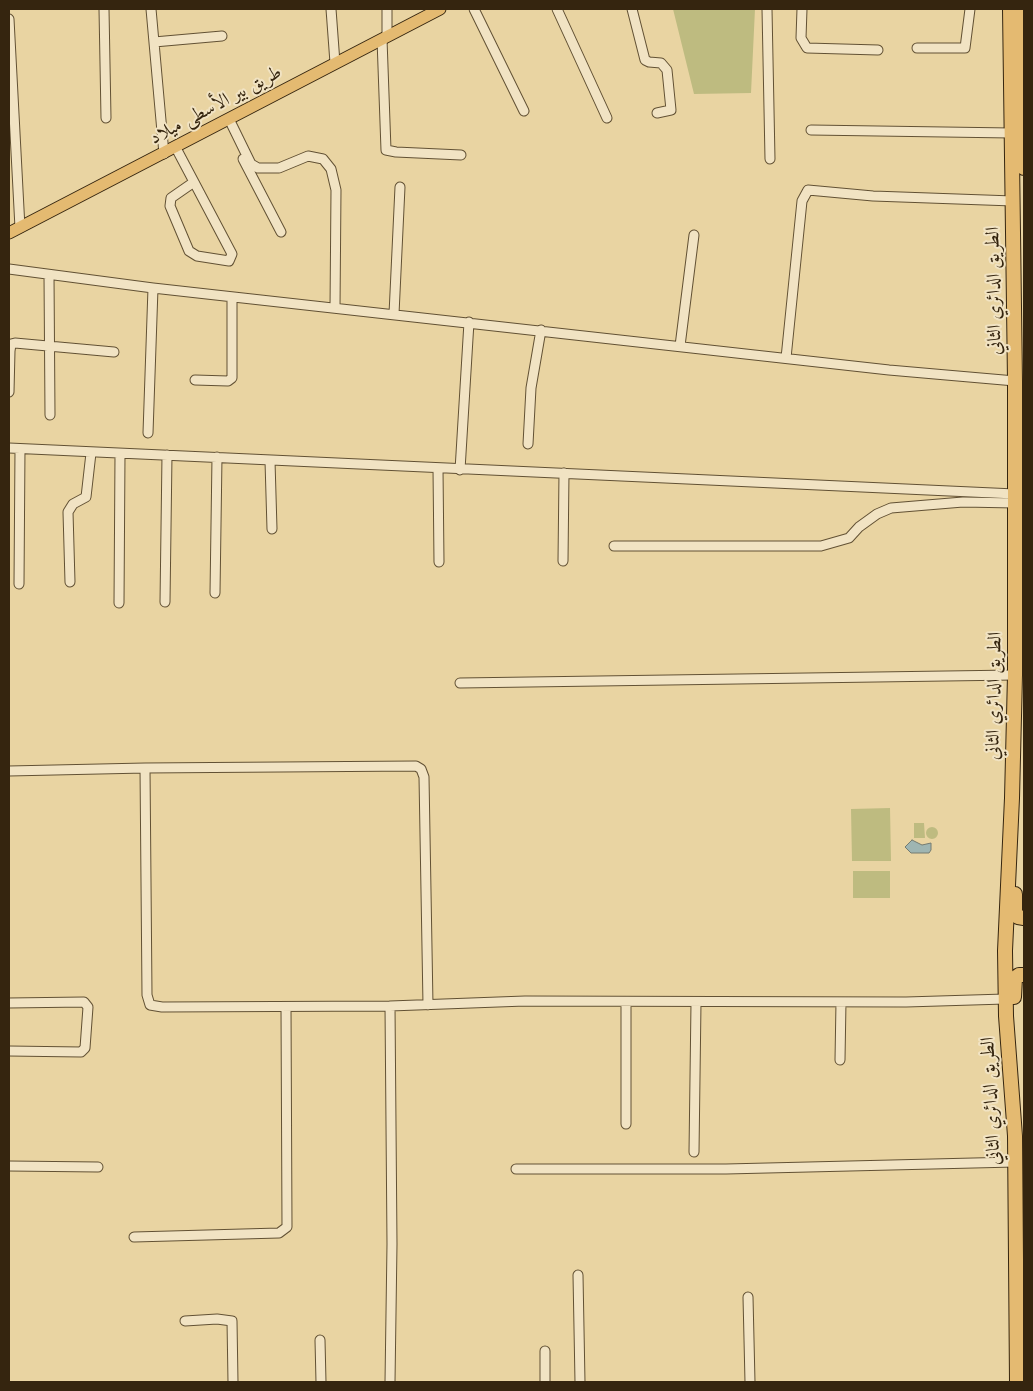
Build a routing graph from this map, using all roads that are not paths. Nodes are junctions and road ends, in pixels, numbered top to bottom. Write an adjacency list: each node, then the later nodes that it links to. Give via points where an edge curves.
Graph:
1 (104, 9): 24 (street)
2 (151, 9): 18 (street)
3 (331, 9): 21 (street)
4 (387, 9): 16 (street)
5 (440, 9): 16 (main road, طريق بير الأسطى ميلاد)
6 (474, 9): 22 (street)
7 (557, 9): 25 (street)
8 (632, 9): 23 (street, via 645,60 661,63 667,70 671,110)
9 (767, 9): 33 (street)
10 (802, 9): 20 (street, via 801,38 807,48)
11 (970, 9): 19 (street, via 965,48)
12 (1010, 9): 28 (highway, الطريق الدائري الثاني)
13 (1022, 9): 17 (highway)
14 (9, 19): 38 (street)
15 (222, 36): 18 (street)
16 (385, 37): 21 (main road, طريق بير الأسطى ميلاد); 32 (street, via 386,150)
17 (1023, 41): 34 (highway)
18 (154, 42): 31 (street)
19 (917, 48)
20 (878, 50)
21 (335, 63): 26 (main road, طريق بير الأسطى ميلاد)
22 (524, 111)
23 (657, 113)
24 (106, 118)
25 (607, 118)
26 (229, 119): 29 (street); 30 (main road, طريق بير الأسطى ميلاد)
27 (811, 130): 28 (street)
28 (1011, 133): 37 (highway, الطريق الدائري الثاني)
29 (237, 135): 39 (street, via 238,149); 46 (street, via 251,164 258,168 279,168 308,156 323,159 331,169 336,190)
30 (176, 148): 31 (main road, طريق بير الأسطى ميلاد); 35 (street)
31 (164, 154): 38 (main road, طريق بير الأسطى ميلاد)
32 (461, 155)
33 (770, 159)
34 (1024, 168)
35 (194, 182): 35 (street, via 171,198 170,206 189,251 197,256 229,261 232,254)
36 (400, 187): 47 (street)
37 (1013, 201): 53 (street, via 873,196 808,190 802,201); 55 (highway, الطريق الدائري الثاني)
38 (20, 228): 40 (main road, طريق بير الأسطى ميلاد)
39 (281, 232)
40 (9, 233)
41 (694, 235): 51 (street)
42 (9, 269): 43 (street)
43 (49, 275): 44 (street); 50 (street)
44 (153, 288): 45 (street); 58 (street)
45 (232, 296): 46 (street); 54 (street, via 232,378 228,381)
46 (335, 308): 47 (street)
47 (394, 314): 48 (street)
48 (469, 322): 49 (street); 68 (street)
49 (541, 330): 51 (street); 59 (street)
50 (49, 346): 52 (street); 56 (street, via 12,344); 57 (street)
51 (680, 346): 53 (street)
52 (114, 352)
53 (786, 358): 55 (street)
54 (195, 380)
55 (1015, 381): 70 (highway, الطريق الدائري الثاني)
56 (9, 392)
57 (50, 415)
58 (148, 433)
59 (528, 444)
60 (9, 448): 61 (street)
61 (20, 449): 62 (street); 71 (street)
62 (91, 453): 63 (street); 78 (street, via 86,497 73,504 68,512)
63 (120, 455): 64 (street); 82 (street)
64 (167, 455): 65 (street); 81 (street)
65 (217, 457): 66 (street); 80 (street)
66 (270, 461): 67 (street); 72 (street)
67 (438, 469): 68 (street); 77 (street)
68 (460, 470): 69 (street)
69 (564, 473): 70 (street); 75 (street)
70 (1015, 498): 73 (street, via 891,508 877,514 849,538 821,546); 83 (highway, الطريق الدائري الثاني)
71 (14, 506): 76 (street)
72 (272, 528)
73 (614, 546)
74 (9, 558): 76 (street)
75 (563, 560)
76 (19, 562): 79 (street)
77 (439, 562)
78 (70, 582)
79 (19, 584)
80 (215, 593)
81 (165, 602)
82 (119, 603)
83 (1015, 675): 84 (street); 87 (highway, الطريق الدائري الثاني)
84 (460, 683)
85 (145, 768): 86 (street); 95 (street, via 414,766 421,769 424,777); 97 (street, via 148,1001 155,1007)
86 (9, 771)
87 (1012, 798): 88 (highway, via 1014,908 1018,917); 90 (highway, الطريق الدائري الثاني, via 1006,898)
88 (1024, 918)
89 (1024, 975): 101 (highway, via 1015,980)
90 (1005, 1000): 92 (street); 101 (highway, الطريق الدائري الثاني)
91 (626, 1002): 94 (street); 95 (street, via 525,1001); 100 (street)
92 (841, 1002): 94 (street); 99 (street)
93 (9, 1003): 98 (street, via 84,1002 88,1007 85,1048 81,1052)
94 (696, 1003): 102 (street)
95 (428, 1005): 96 (street)
96 (390, 1006): 97 (street); 115 (street)
97 (286, 1007): 107 (street, via 287,1227 279,1233)
98 (9, 1051)
99 (840, 1060)
100 (626, 1124)
101 (1015, 1136): 103 (highway, الطريق الدائري الثاني)
102 (694, 1152)
103 (1015, 1162): 106 (street, via 726,1169); 119 (highway, الطريق الدائري الثاني)
104 (9, 1166): 105 (street)
105 (98, 1167)
106 (516, 1169)
107 (134, 1237)
108 (578, 1274): 117 (street)
109 (748, 1297): 118 (street)
110 (185, 1321): 113 (street, via 232,1321)
111 (320, 1340): 114 (street)
112 (545, 1350): 116 (street)
113 (233, 1382)
114 (320, 1382)
115 (390, 1382)
116 (545, 1382)
117 (580, 1382)
118 (750, 1382)
119 (1018, 1382)

